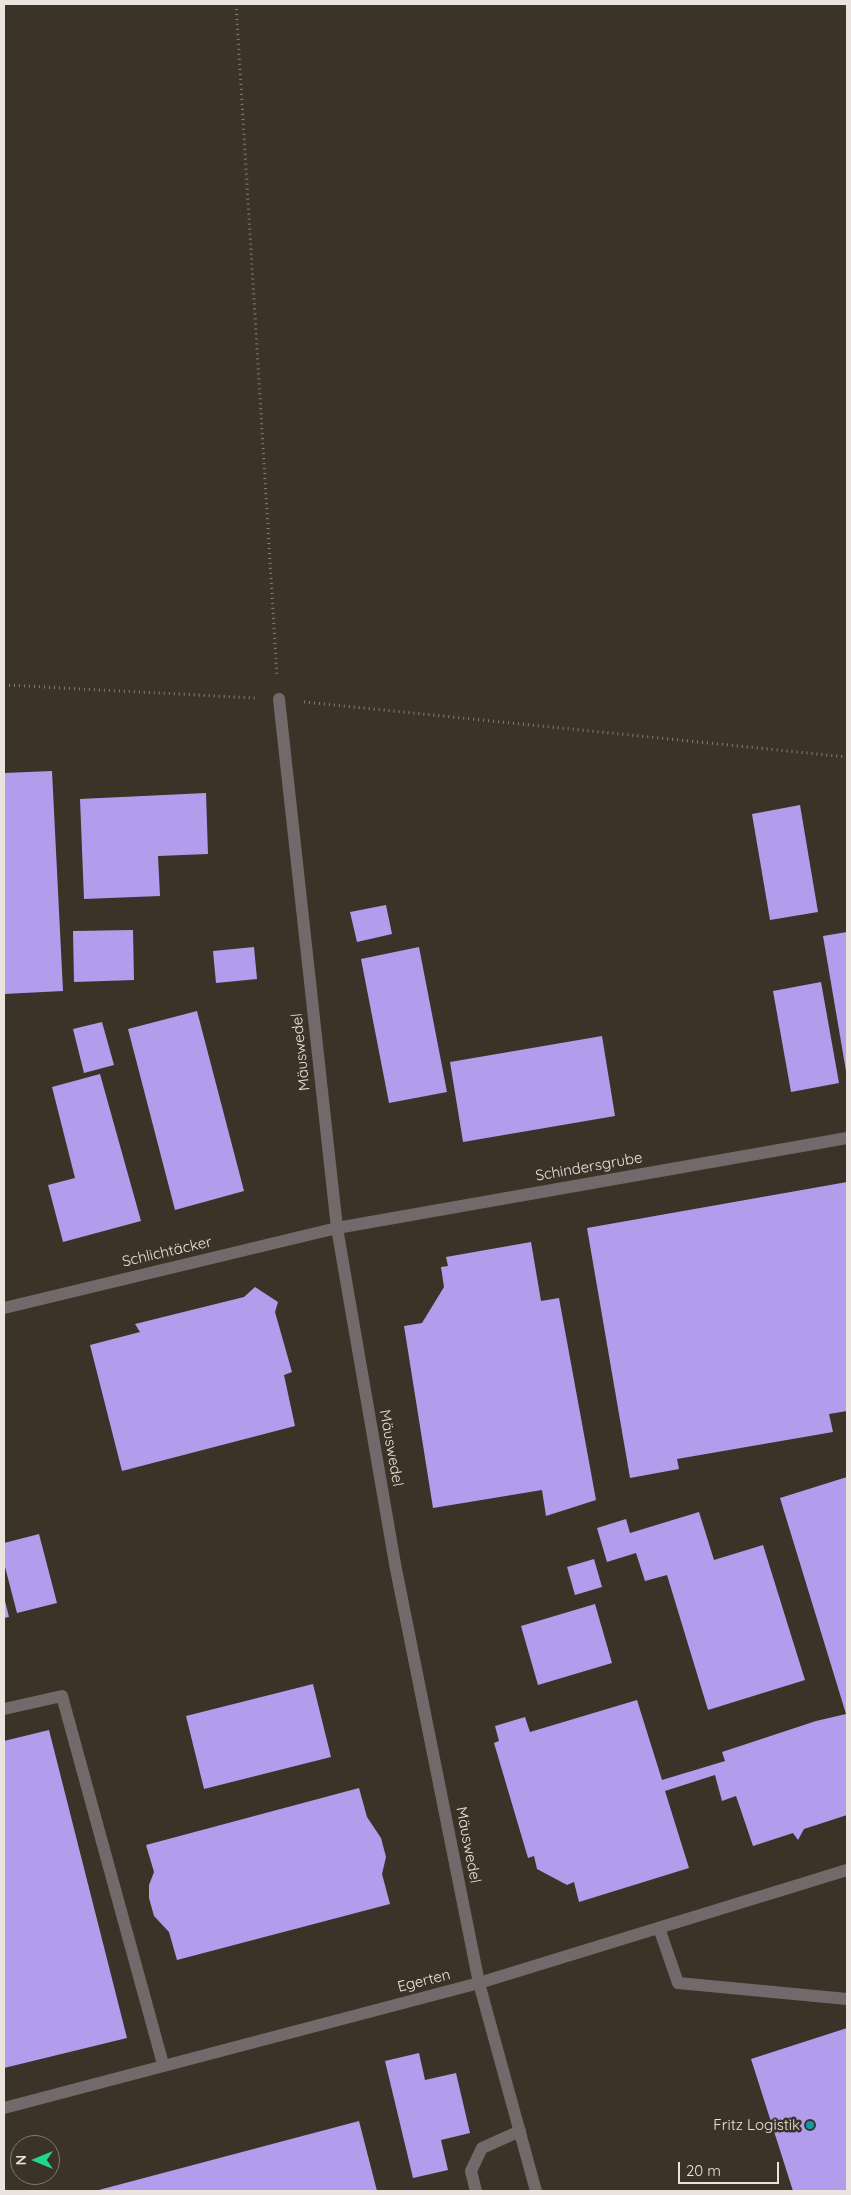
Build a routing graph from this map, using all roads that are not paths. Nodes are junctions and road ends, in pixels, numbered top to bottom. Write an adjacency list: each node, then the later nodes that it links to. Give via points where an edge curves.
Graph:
1 (279, 699): 3 (street, Mäuswedel)
2 (847, 1138): 3 (street, Schindersgrube)
3 (337, 1228): 4 (street, Schlichtäcker); 8 (street, Mäuswedel, via 395,1564)
4 (4, 1308)
5 (4, 1709): 10 (street, via 62,1696)
6 (847, 1870): 7 (street, Egerten)
7 (659, 1928): 8 (street, Egerten); 9 (street, via 678,1983)
8 (480, 1983): 10 (street, Egerten); 12 (street, Mäuswedel)
9 (847, 1999)
10 (163, 2064): 11 (street, Egerten)
11 (4, 2108)
12 (520, 2132): 13 (street, via 482,2148 471,2171); 14 (street, Mäuswedel)
13 (476, 2191)
14 (536, 2191)

